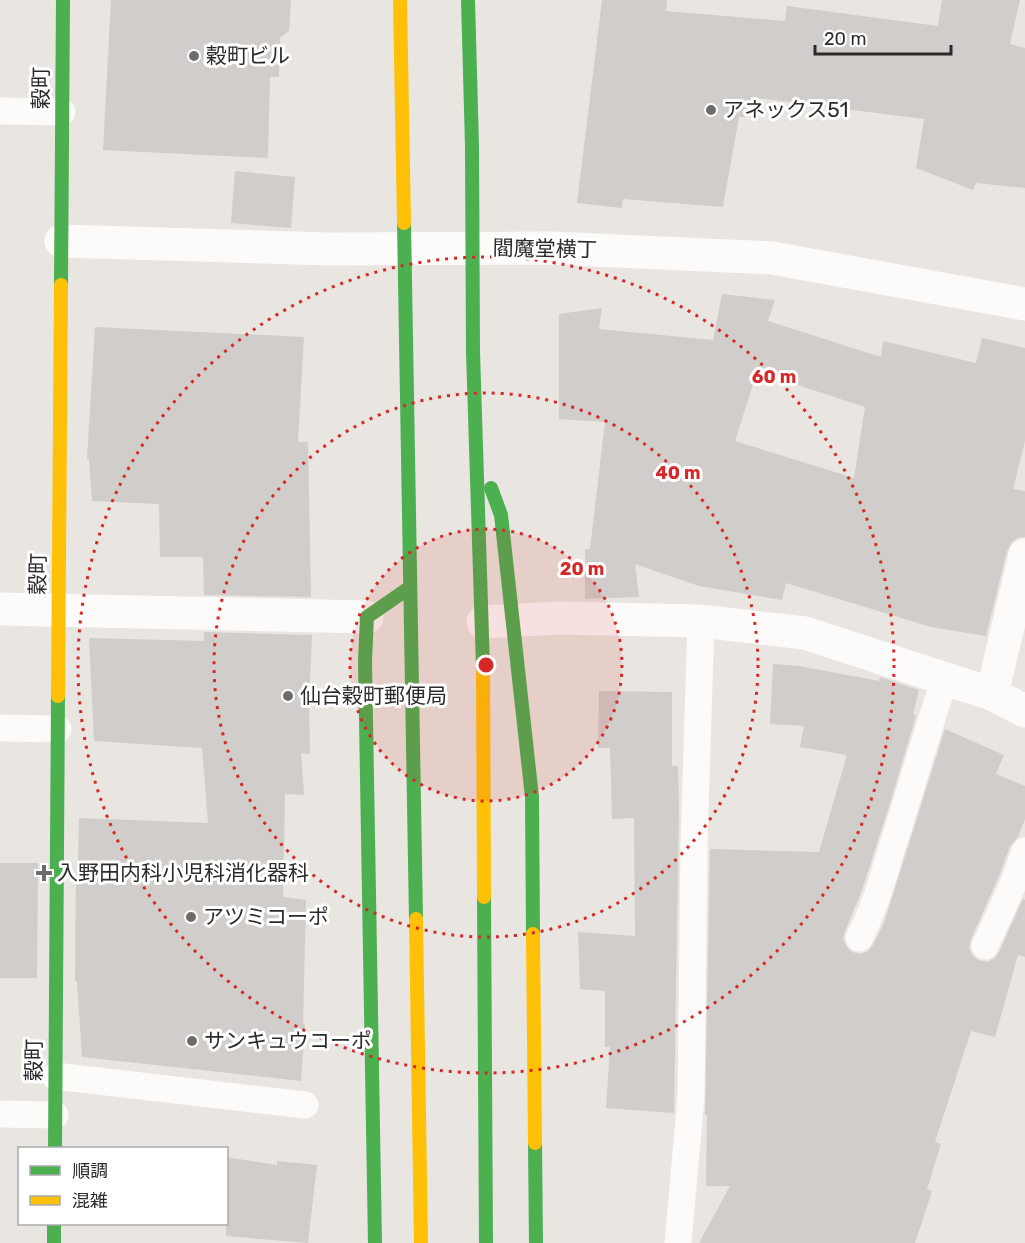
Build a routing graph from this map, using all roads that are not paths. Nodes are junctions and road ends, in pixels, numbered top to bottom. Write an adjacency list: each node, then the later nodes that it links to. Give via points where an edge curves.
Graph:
1 (63, 0): 5 (street, 穀町)
2 (400, 0): 8 (street)
3 (468, 0): 7 (street)
4 (0, 111): 5 (lane)
5 (62, 112): 6 (street, 穀町)
6 (61, 241): 8 (street, 閻魔堂横丁); 14 (street, 穀町)
7 (472, 248): 8 (street, 閻魔堂横丁); 9 (street, 閻魔堂横丁, via 772,258); 10 (street)
8 (405, 249): 12 (street)
9 (1025, 304)
10 (477, 447): 17 (street); 17 (street, via 501,515)
11 (1025, 555): 19 (street)
12 (409, 588): 15 (street); 34 (street)
13 (0, 609): 14 (street)
14 (58, 609): 15 (street); 22 (street, 穀町)
15 (367, 617): 33 (street)
16 (700, 621): 17 (street, via 559,618); 18 (street, via 805,633); 37 (lane, via 692,1096)
17 (498, 622): 35 (street); 36 (street, via 532,797)
18 (945, 679): 19 (street); 24 (lane, via 870,918)
19 (992, 694): 20 (street)
20 (1025, 711)
21 (0, 728): 22 (lane)
22 (58, 729): 26 (street, 穀町)
23 (1025, 851): 25 (lane)
24 (859, 938)
25 (985, 946)
26 (55, 1076): 27 (lane); 29 (street, 穀町)
27 (305, 1105)
28 (0, 1114): 29 (lane)
29 (55, 1115): 30 (street, 穀町)
30 (55, 1147)
31 (54, 1225): 32 (street)
32 (54, 1243)
33 (375, 1243)
34 (421, 1243)
35 (486, 1243)
36 (536, 1243)
37 (678, 1243)

